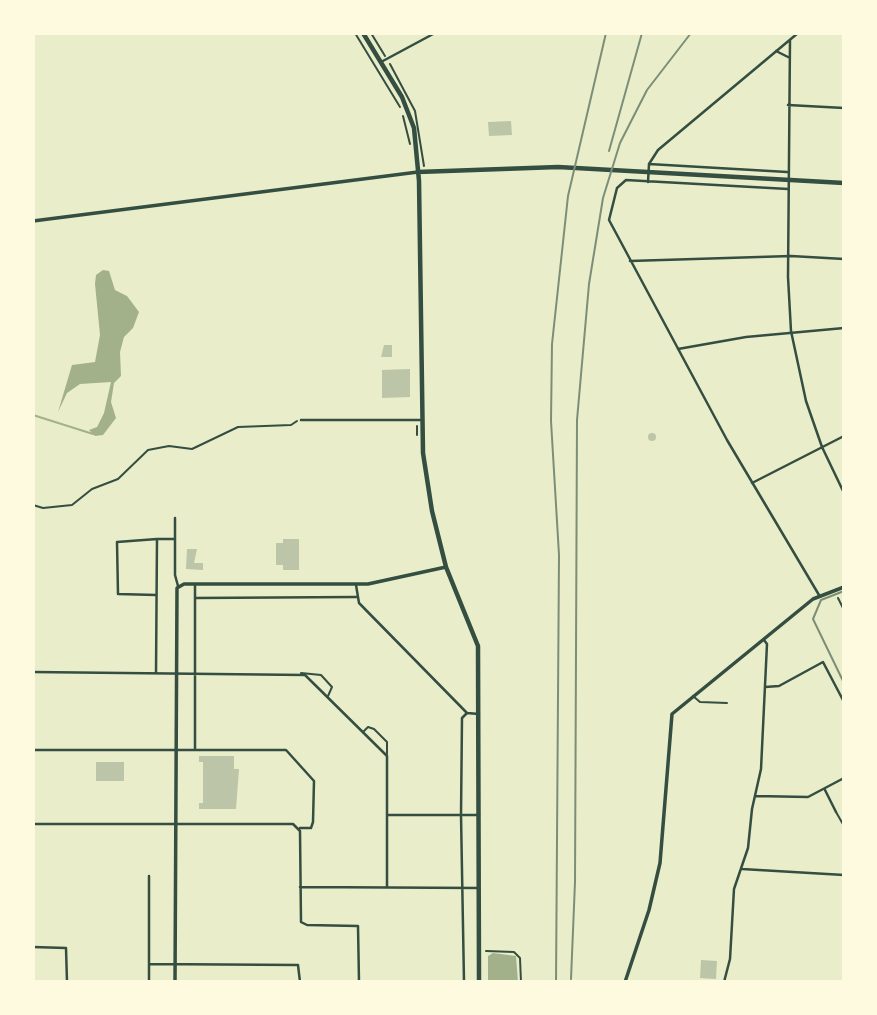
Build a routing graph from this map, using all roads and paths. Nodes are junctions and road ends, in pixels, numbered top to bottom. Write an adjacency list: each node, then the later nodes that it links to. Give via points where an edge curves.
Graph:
1 (355, 33): 13 (path, via 400,108)
2 (363, 33): 10 (main road)
3 (371, 33): 8 (path)
4 (435, 33): 10 (street)
5 (798, 33): 6 (street)
6 (790, 40): 7 (street); 9 (street)
7 (776, 51): 9 (street); 14 (street, via 657,150)
8 (384, 55)
9 (789, 59): 11 (street)
10 (381, 62): 15 (main road, via 409,111)
11 (788, 105): 12 (street); 16 (street)
12 (844, 107)
13 (410, 148)
14 (649, 164): 16 (street); 18 (street)
15 (418, 172): 17 (main road, via 571,167); 21 (street); 29 (main road)
16 (787, 172): 17 (street)
17 (788, 180): 19 (main road); 20 (street)
18 (648, 182): 20 (street); 24 (street, via 626,180 617,188 609,220)
19 (844, 183)
20 (788, 189): 22 (street)
21 (33, 222)
22 (788, 256): 23 (street); 24 (street); 26 (street)
23 (844, 259)
24 (631, 261): 27 (street)
25 (844, 328): 26 (street)
26 (791, 331): 27 (street); 31 (street, via 806,401)
27 (678, 349): 32 (street)
28 (301, 419): 29 (street); 34 (path, via 291,425 238,427 192,449 169,446 148,450 118,479 92,489 72,505)
29 (421, 420): 38 (main road, via 429,499)
30 (844, 436): 31 (street)
31 (822, 447): 32 (street); 33 (street)
32 (752, 483): 44 (street)
33 (844, 493)
34 (33, 505)
35 (175, 518): 36 (street)
36 (175, 539): 37 (street); 41 (street)
37 (157, 540): 43 (street); 43 (street, via 117,542 118,594)
38 (446, 567): 40 (street); 61 (main road, via 476,637)
39 (195, 584): 40 (street); 41 (street); 46 (street)
40 (356, 585): 45 (street)
41 (178, 586): 52 (street)
42 (844, 587): 44 (street)
43 (156, 595): 51 (street)
44 (819, 595): 49 (street)
45 (356, 597): 46 (street); 60 (street)
46 (195, 598): 53 (street)
47 (838, 598): 48 (street)
48 (844, 611)
49 (764, 640): 55 (street); 56 (street)
50 (33, 672): 51 (street)
51 (156, 673): 52 (street)
52 (175, 673): 53 (street); 64 (street)
53 (195, 673): 54 (street); 65 (street)
54 (301, 673): 57 (street); 57 (street, via 321,675 332,687)
55 (765, 687): 58 (street, via 779,685 823,662); 69 (street, via 761,769)
56 (693, 695): 59 (street, via 700,702); 97 (street, via 674,709 670,718 660,863)
57 (327, 697): 62 (street)
58 (844, 702)
59 (727, 703)
60 (467, 713): 61 (street); 72 (street, via 463,718)
61 (479, 714): 73 (main road)
62 (363, 732): 66 (street); 66 (street, via 368,727 374,729 387,742)
63 (33, 750): 64 (street)
64 (175, 750): 65 (street); 75 (street)
65 (195, 750): 77 (street, via 286,751 314,781 313,822 311,828)
66 (387, 755): 71 (street)
67 (844, 778): 68 (street)
68 (824, 788): 69 (street, via 808,797); 70 (street)
69 (755, 796): 78 (street)
70 (836, 812): 76 (street)
71 (387, 815): 72 (street); 82 (street)
72 (461, 815): 73 (street); 83 (street)
73 (478, 816): 84 (main road)
74 (33, 824): 75 (street)
75 (175, 824): 77 (street, via 293,824); 88 (street)
76 (844, 826)
77 (300, 828): 81 (street)
78 (742, 868): 79 (street); 98 (street, via 734,889 730,959)
79 (844, 875)
80 (149, 876): 87 (street)
81 (300, 887): 82 (street); 93 (street, via 303,924 358,926)
82 (387, 887): 83 (street)
83 (462, 887): 84 (street); 94 (street)
84 (478, 888): 95 (main road)
85 (33, 947): 89 (street, via 67,949)
86 (486, 951): 96 (path, via 514,952 520,958)
87 (149, 964): 88 (street); 90 (street)
88 (175, 964): 91 (street); 92 (street, via 298,965)
89 (67, 981)
90 (149, 982)
91 (175, 982)
92 (300, 982)
93 (359, 982)
94 (464, 982)
95 (479, 982)
96 (520, 982)
97 (625, 982)
98 (724, 982)

